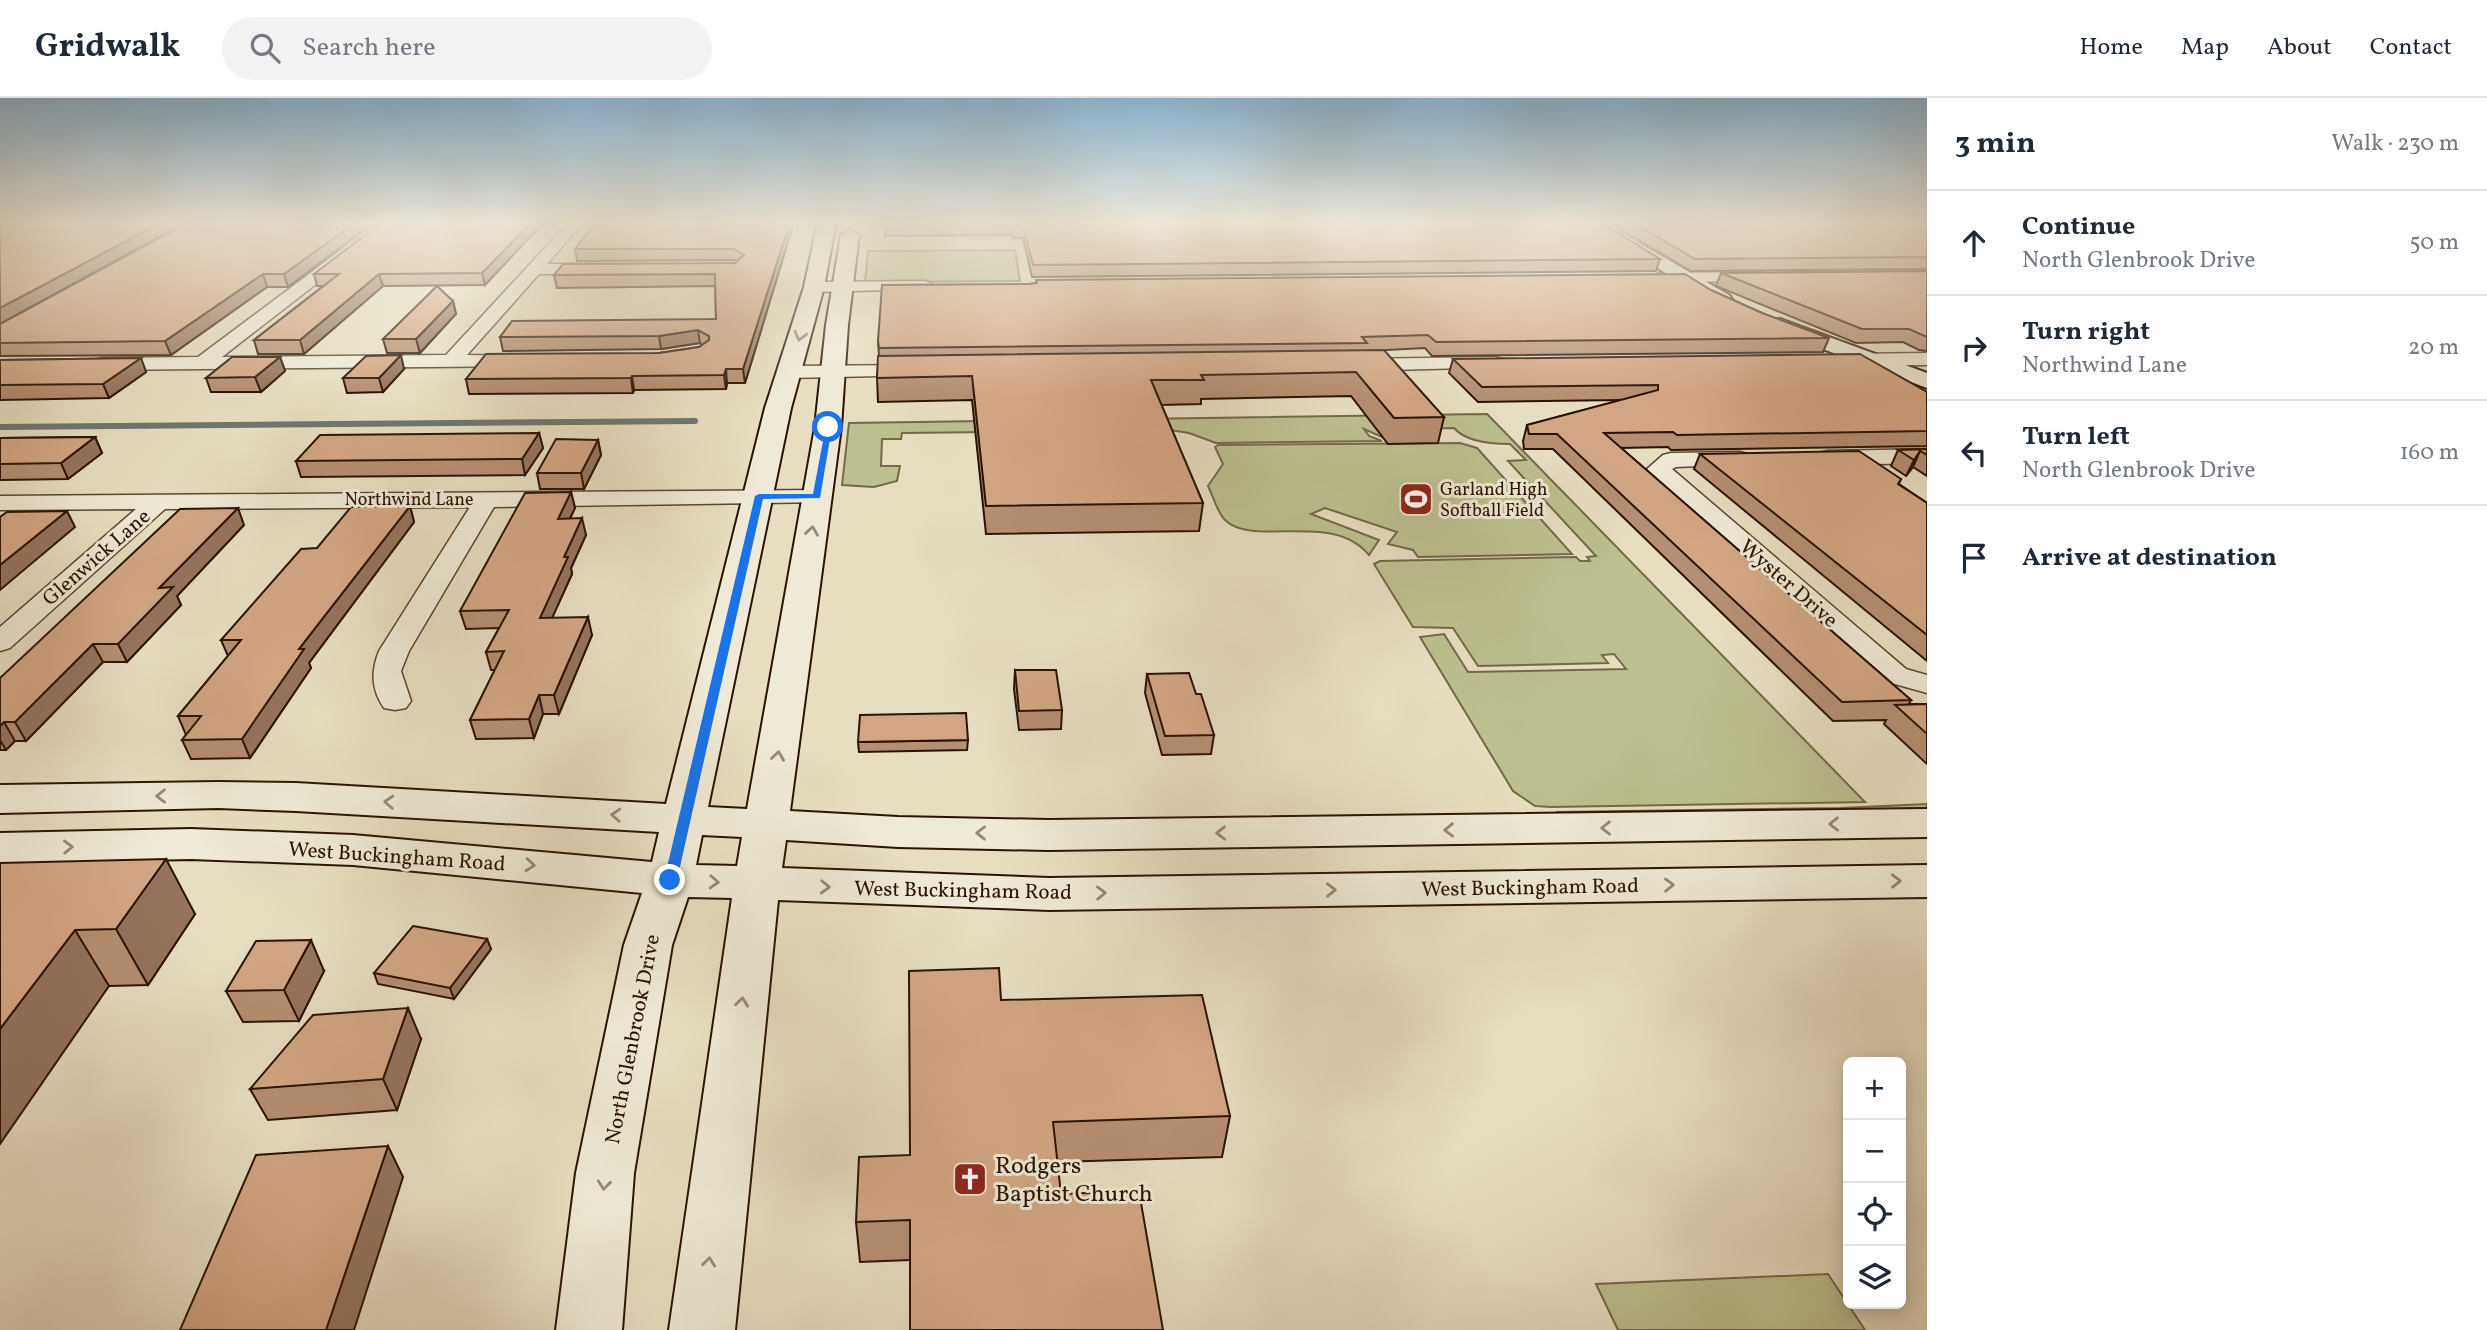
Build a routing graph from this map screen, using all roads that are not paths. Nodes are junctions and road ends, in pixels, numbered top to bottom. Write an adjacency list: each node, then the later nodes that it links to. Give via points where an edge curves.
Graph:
1 (313, 279): 17 (street)
2 (526, 279): 14 (street)
3 (828, 279): 7 (main road, North Glenbrook Drive)
4 (831, 279): 7 (main road, North Glenbrook Drive)
5 (1687, 279): 8 (main road)
6 (945, 285): 7 (street)
7 (828, 287): 20 (main road, North Glenbrook Drive, one-way to 20); 21 (main road, North Glenbrook Drive)
8 (1745, 309)
9 (1766, 319): 13 (main road)
10 (1927, 359): 13 (street)
11 (543, 360): 14 (street)
12 (1816, 360): 13 (street)
13 (1869, 360): 22 (main road)
14 (450, 361): 17 (street)
15 (1510, 363): 18 (street)
16 (87, 364): 17 (street)
17 (201, 364)
18 (1333, 365)
19 (934, 370): 21 (street)
20 (790, 372): 21 (street); 28 (main road, North Glenbrook Drive)
21 (834, 372): 29 (main road, North Glenbrook Drive)
22 (1927, 382)
23 (1927, 456): 25 (street)
24 (1807, 458): 25 (street)
25 (1859, 458): 27 (street)
26 (1768, 459): 34 (street, Wyster Drive, via 1671,460 1658,469 1895,675)
27 (1893, 481)
28 (759, 496): 29 (street, Northwind Lane); 30 (street, Northwind Lane); 37 (main road, North Glenbrook Drive)
29 (817, 497): 38 (main road, North Glenbrook Drive, one-way to 29)
30 (487, 499): 31 (street, Northwind Lane); 35 (street, via 394,651 386,671)
31 (161, 500): 32 (street, Northwind Lane); 33 (street, Glenwick Lane)
32 (0, 503)
33 (0, 642)
34 (1927, 684)
35 (395, 701)
36 (0, 799): 37 (main road, one-way to 36, via 218,795)
37 (684, 818): 38 (main road); 42 (main road, North Glenbrook Drive)
38 (768, 823): 40 (main road, one-way to 38, via 1049,835); 44 (main road, North Glenbrook Drive)
39 (1927, 823): 40 (main road, one-way to 40)
40 (1517, 829): 45 (main road)
41 (0, 848): 42 (main road, West Buckingham Road, one-way to 42, via 191,844 353,850)
42 (670, 880): 44 (main road, West Buckingham Road, one-way to 44); 46 (main road, North Glenbrook Drive, one-way to 46, via 648,945 605,1173)
43 (1927, 881): 45 (main road, West Buckingham Road, one-way to 43)
44 (757, 885): 45 (main road, West Buckingham Road, one-way to 45, via 1049,894); 47 (main road, North Glenbrook Drive, one-way to 44)
45 (1552, 887)
46 (589, 1330)
47 (702, 1330)

